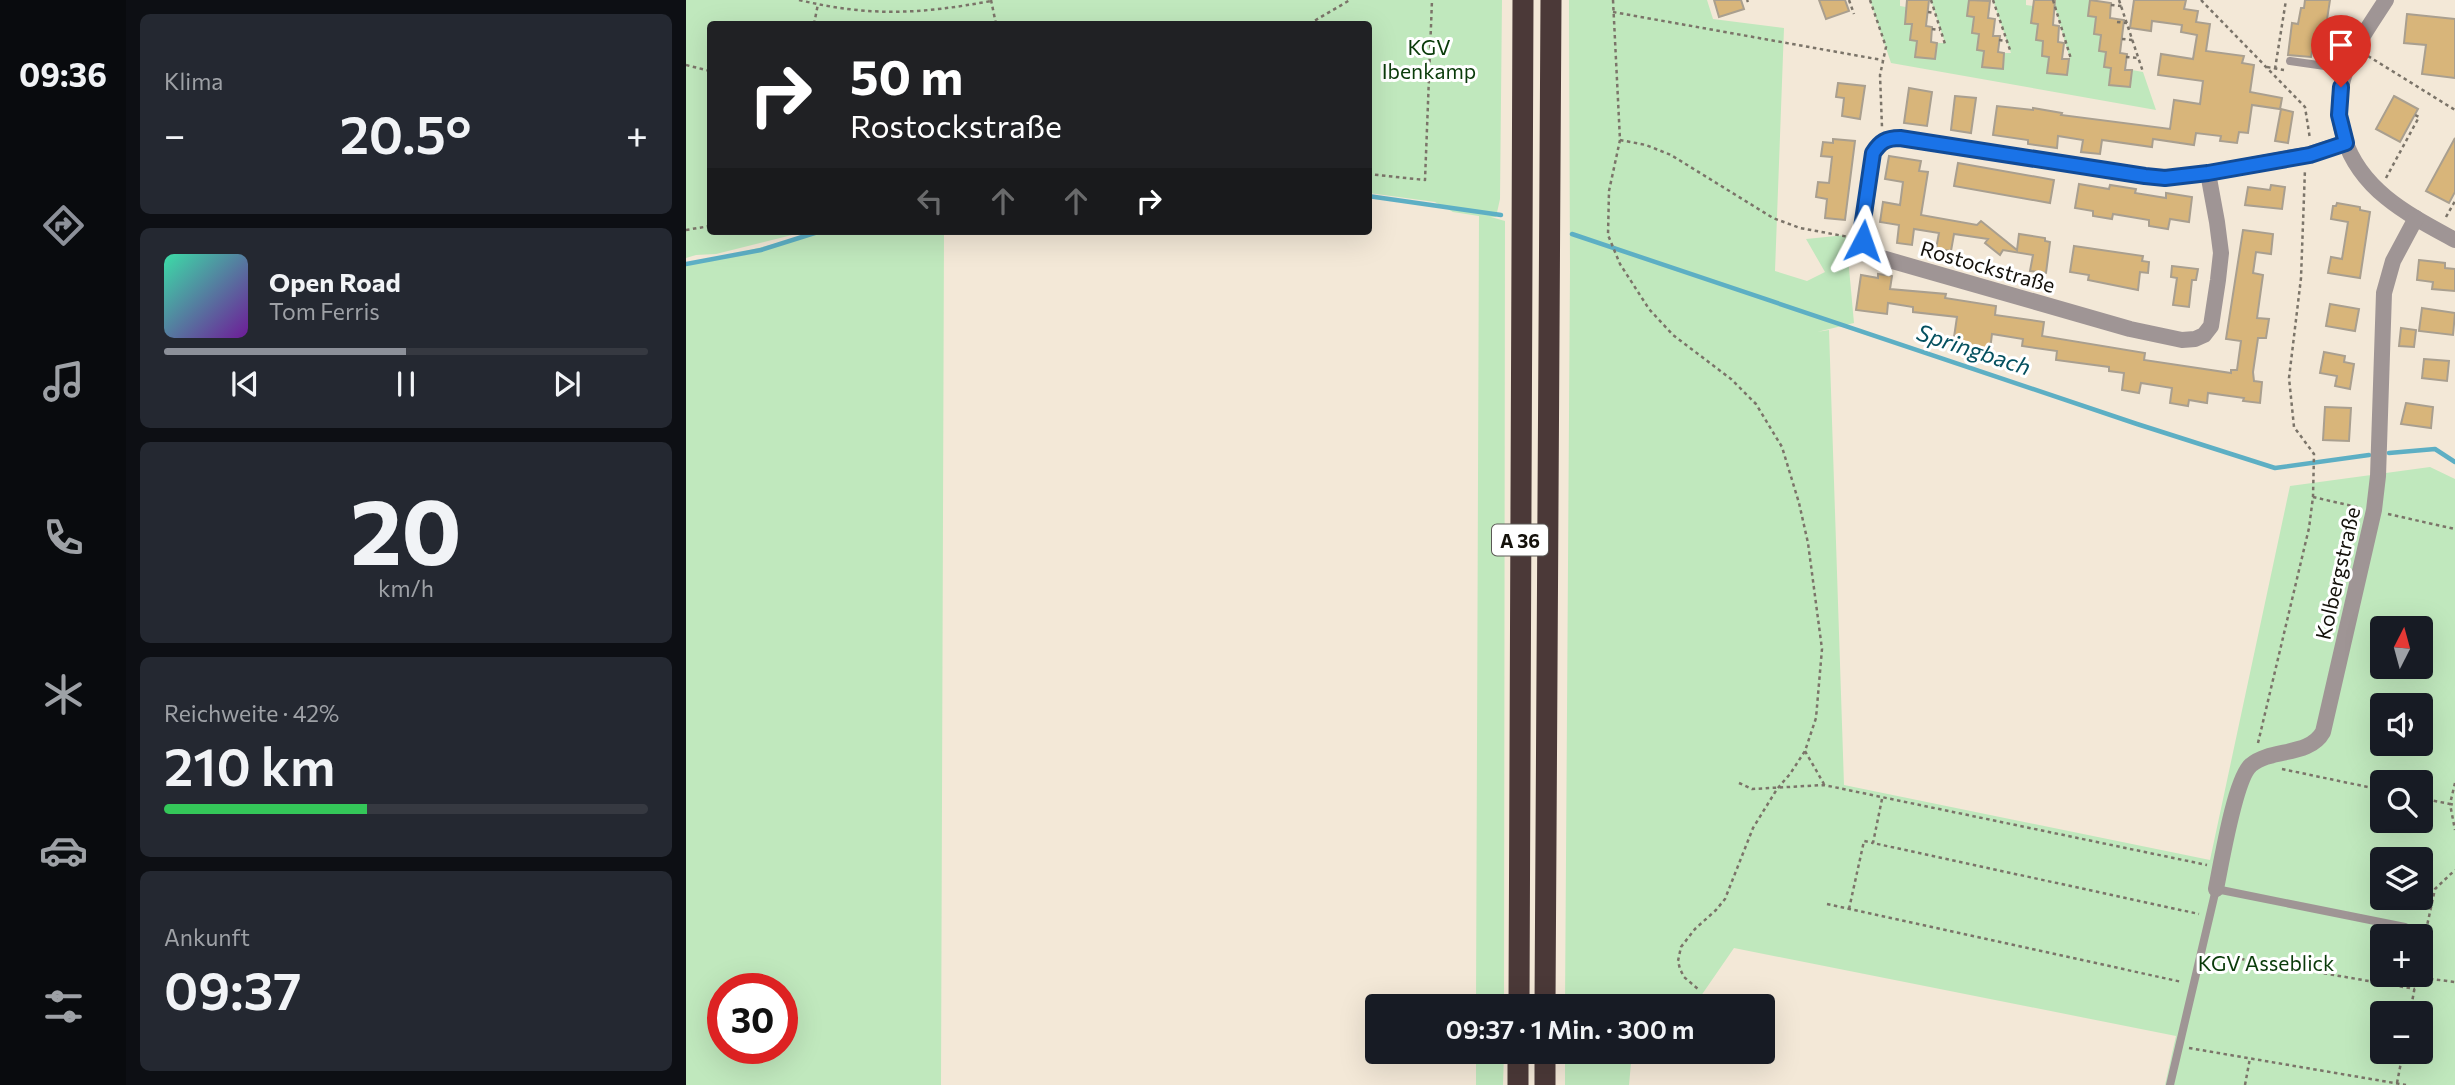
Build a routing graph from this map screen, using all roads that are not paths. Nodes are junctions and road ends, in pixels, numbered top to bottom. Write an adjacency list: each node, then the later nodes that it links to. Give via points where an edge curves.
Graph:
1 (1523, 0): 12 (highway, A 36)
2 (1551, 0): 13 (highway, A 36)
3 (2386, 0): 5 (street)
4 (2290, 61): 5 (lane)
5 (2346, 69): 6 (street, via 2339,115)
6 (2346, 143): 7 (street, Rostockstraße, via 2310,155); 8 (street, via 2369,183)
7 (2208, 173): 7 (street, Rostockstraße, via 2145,176 1888,138 1873,153 1861,234 1868,251 1882,258 2130,329 2195,340 2211,326 2221,253)
8 (2416, 218): 9 (street); 10 (street, Kolbergstraße, via 2393,261 2384,293 2374,510 2323,732 2314,742 2254,762 2244,775)
9 (2455, 240)
10 (2216, 889): 11 (lane); 18 (lane)
11 (2390, 924)
12 (1519, 994)
13 (1545, 994)
14 (1518, 1064): 16 (highway)
15 (1545, 1064): 17 (highway)
16 (1518, 1085)
17 (1545, 1085)
18 (2170, 1085)

